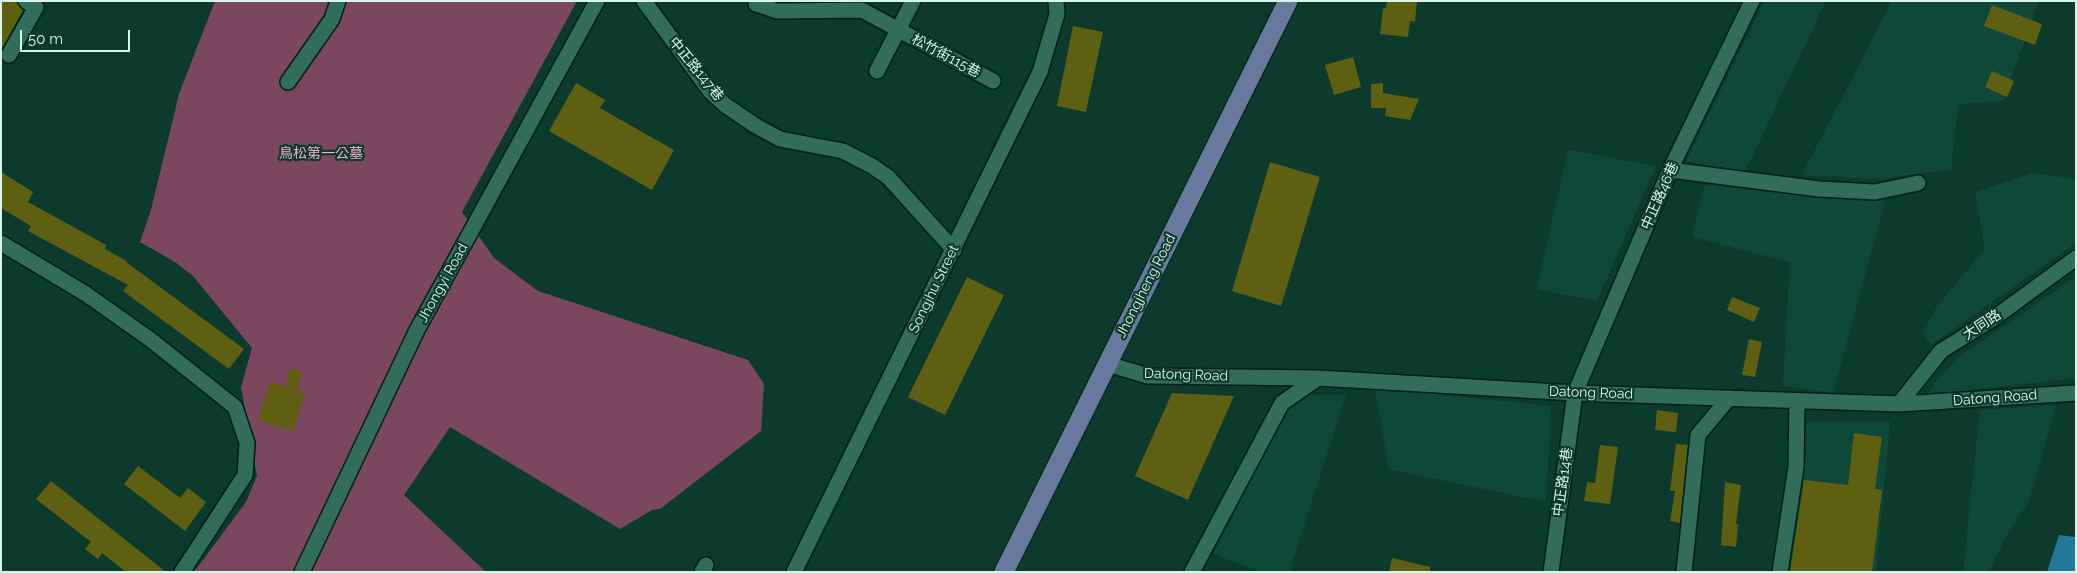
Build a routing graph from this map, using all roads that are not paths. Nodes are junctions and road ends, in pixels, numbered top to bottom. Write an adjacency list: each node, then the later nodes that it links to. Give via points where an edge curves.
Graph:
1 (26, 1): 11 (street, via 36,7)
2 (338, 1): 14 (street, via 332,19)
3 (597, 1): 28 (street, Jhongyi Road, via 417,330)
4 (644, 1): 18 (street, 中正路147巷, via 710,91 725,105 780,139 844,151 872,166 888,177)
5 (913, 1): 10 (street, 松竹街115巷)
6 (1056, 1): 18 (street, Songjhu Street, via 1057,14 1040,72)
7 (1288, 1): 20 (main road, Jhongjheng Road)
8 (1752, 1): 15 (street, 中正路46巷)
9 (756, 4): 10 (street, 松竹街115巷, via 777,11 862,10)
10 (898, 30): 12 (street, 松竹街115巷); 13 (street, 松竹街115巷)
11 (4, 58)
12 (877, 71)
13 (993, 81)
14 (288, 82)
15 (1670, 170): 16 (street, via 1819,189 1875,192); 22 (street, 中正路46巷)
16 (1918, 184)
17 (1, 243): 27 (street, via 86,294 151,340 235,407 247,443 245,475)
18 (954, 250): 29 (street, Songjhu Street)
19 (2076, 258): 26 (street, 大同路, via 1994,318 1941,351)
20 (1107, 364): 21 (street, Datong Road, via 1148,376); 30 (main road, Jhongjheng Road)
21 (1318, 378): 22 (street, Datong Road); 31 (street, via 1282,402)
22 (1575, 393): 24 (street, Datong Road); 32 (street, 中正路14巷)
23 (2076, 393): 26 (street, Datong Road)
24 (1729, 398): 25 (street, Datong Road); 33 (street, via 1698,435)
25 (1797, 401): 26 (street, Datong Road); 34 (street, via 1796,467)
26 (1899, 404)
27 (182, 572)
28 (302, 572)
29 (794, 572)
30 (1004, 572)
31 (1192, 572)
32 (1550, 572)
33 (1684, 572)
34 (1780, 572)

